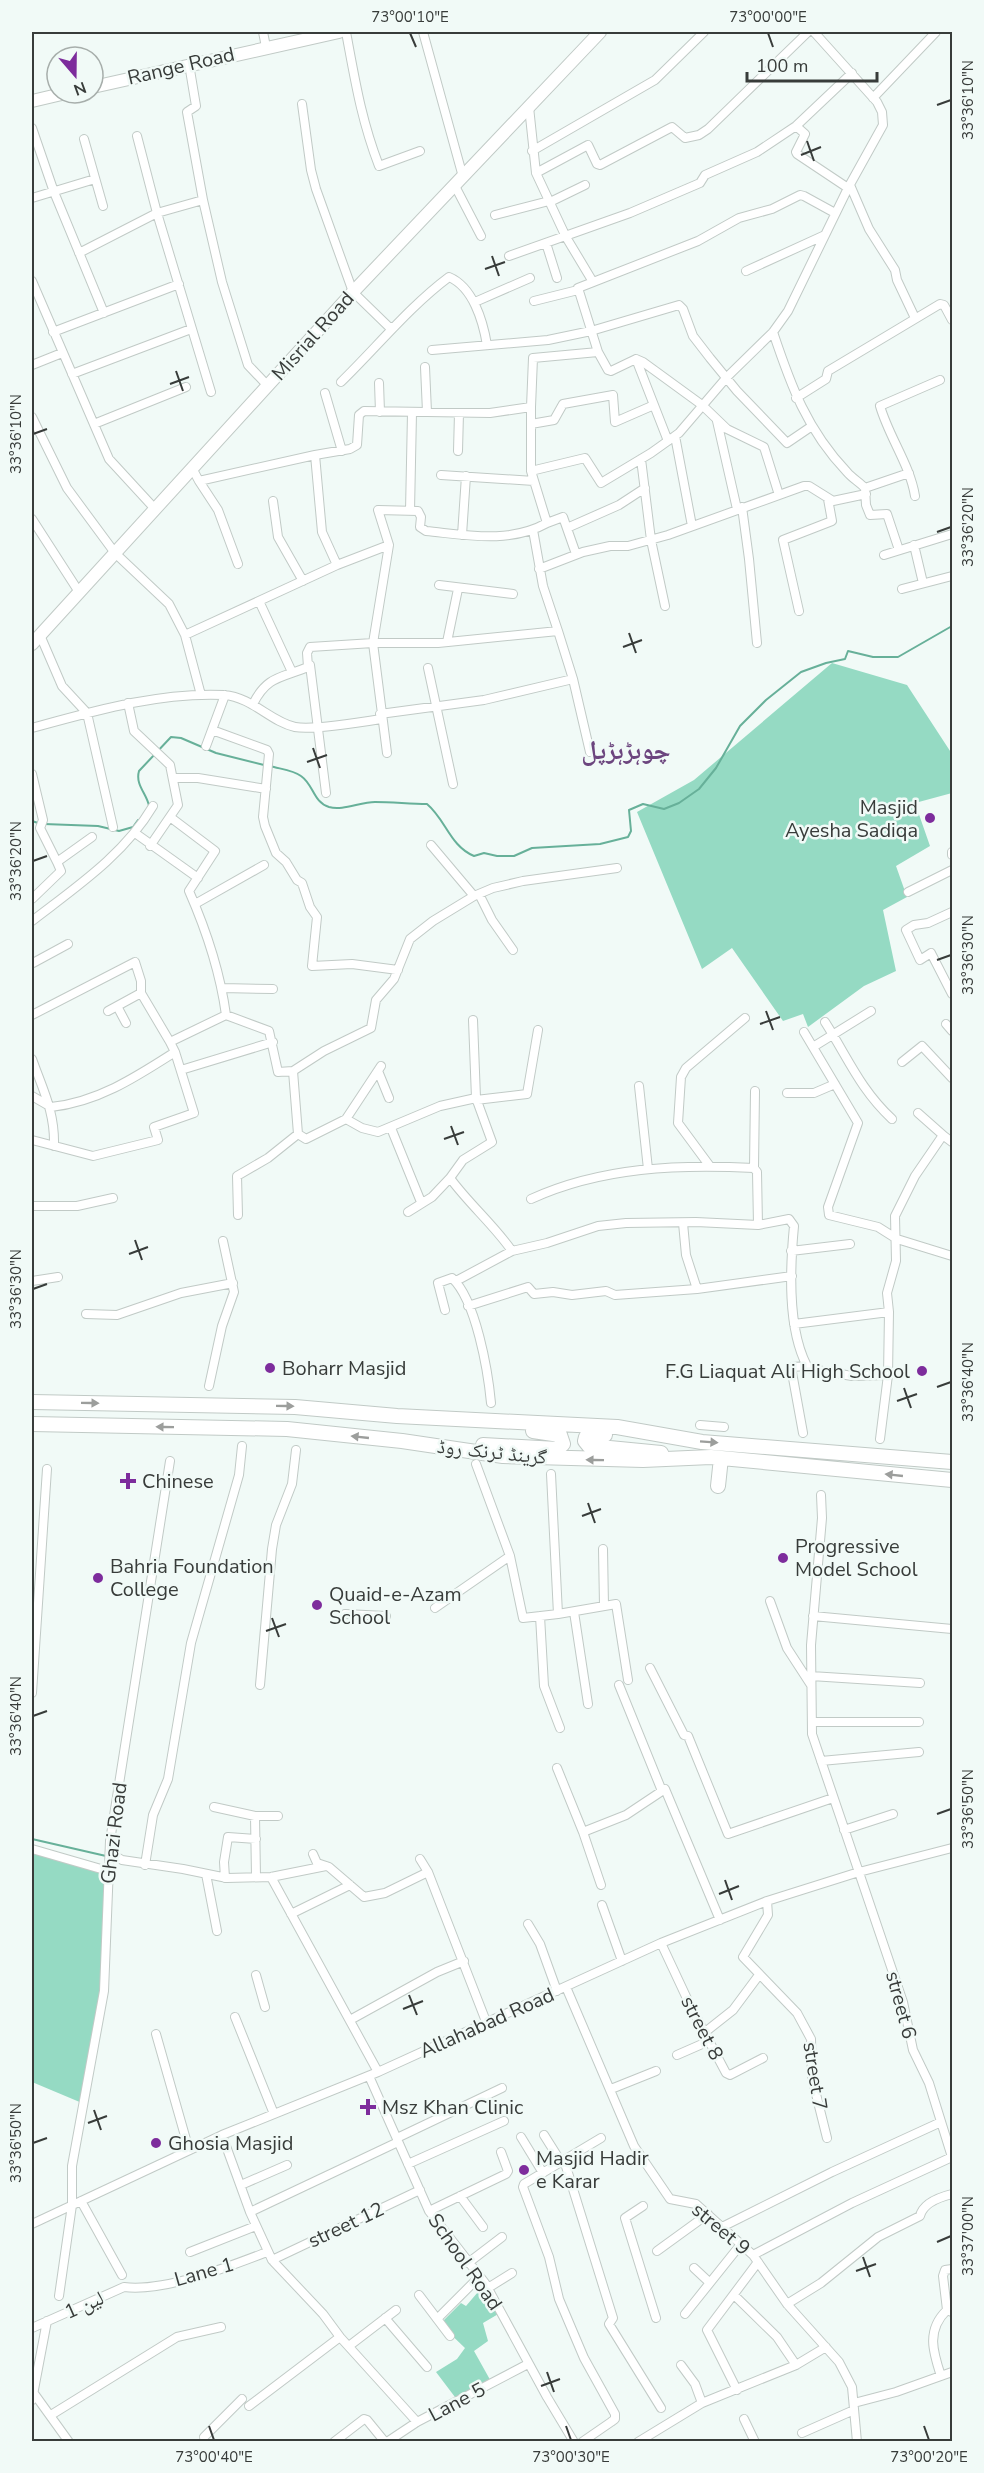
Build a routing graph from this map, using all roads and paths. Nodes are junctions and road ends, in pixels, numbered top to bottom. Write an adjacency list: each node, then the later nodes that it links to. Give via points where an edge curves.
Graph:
1 (263, 32): 10 (street)
2 (339, 32): 10 (main road, Range Road)
3 (346, 32): 21 (street, via 362,119 379,166)
4 (423, 32): 25 (street)
5 (600, 32): 16 (main road, Misrial Road)
6 (704, 32): 22 (street, via 655,80)
7 (808, 32): 23 (street, via 699,135 685,138 672,127 600,165 588,145)
8 (814, 32): 12 (street)
9 (936, 32): 14 (street)
10 (266, 47): 11 (main road, Range Road)
11 (189, 64): 13 (main road, Range Road); 30 (street, via 196,106 188,112)
12 (852, 73): 14 (street); 17 (street)
13 (105, 84)
14 (873, 98): 27 (street, via 882,112 883,125)
15 (302, 104): 49 (street, via 311,170)
16 (530, 107): 22 (street); 25 (main road, Misrial Road)
17 (796, 126): 27 (street, via 805,134 797,154); 38 (street, via 757,152 705,175 700,183)
18 (32, 128): 28 (street)
19 (137, 136): 33 (street)
20 (84, 139): 24 (street)
21 (420, 151)
22 (532, 151): 23 (street)
23 (536, 173): 31 (street)
24 (95, 179): 28 (street); 32 (street)
25 (459, 181): 37 (street); 49 (main road, Misrial Road)
26 (585, 185): 31 (street)
27 (849, 186): 34 (street); 53 (street, via 869,229 895,270)
28 (54, 192): 29 (street); 40 (street)
29 (32, 198)
30 (203, 200): 33 (street); 72 (street, via 222,282 248,365)
31 (549, 202): 35 (street); 38 (street)
32 (103, 206)
33 (157, 213): 40 (street); 47 (street)
34 (835, 213): 36 (street); 46 (street, via 800,195)
35 (495, 215)
36 (825, 234): 42 (street); 59 (street, via 788,311)
37 (481, 236)
38 (566, 237): 39 (street); 46 (street)
39 (546, 243): 41 (street); 44 (street)
40 (80, 253): 52 (street)
41 (510, 256)
42 (746, 271)
43 (530, 278): 51 (street)
44 (557, 278)
45 (32, 281): 58 (street)
46 (593, 282): 48 (street)
47 (178, 284): 52 (street); 56 (street)
48 (578, 290): 50 (street); 57 (street)
49 (353, 292): 55 (street); 72 (main road, Misrial Road)
50 (534, 301)
51 (475, 302): 55 (street, via 449,277); 60 (street)
52 (104, 313): 58 (street)
53 (915, 318): 54 (street, via 942,304); 76 (street, via 828,372 825,379)
54 (952, 320)
55 (393, 327): 70 (street)
56 (191, 329): 67 (street); 74 (street)
57 (591, 331): 60 (street); 62 (street); 68 (street, via 679,305 693,336)
58 (53, 332): 63 (street)
59 (773, 332): 68 (street); 76 (street)
60 (487, 345): 61 (street)
61 (432, 350)
62 (598, 352): 64 (street, via 611,371); 79 (street, via 533,358)
63 (62, 353): 65 (street); 67 (street)
64 (636, 359): 77 (street); 78 (street)
65 (32, 365)
66 (425, 368): 81 (street)
67 (72, 374): 86 (street)
68 (727, 377): 78 (street); 88 (street, via 787,443)
69 (940, 380): 95 (street, via 880,406)
70 (341, 382)
71 (379, 383): 80 (street)
72 (268, 386): 94 (main road, Misrial Road)
73 (186, 387): 86 (street)
74 (211, 392)
75 (325, 393): 90 (street)
76 (796, 398): 88 (street)
77 (654, 405): 87 (street, via 615,422 613,395 563,404 554,420); 89 (street)
78 (702, 405): 85 (street); 89 (street)
79 (531, 408): 83 (street); 87 (street)
80 (380, 412): 82 (street); 90 (street, via 362,413 357,445)
81 (427, 412): 82 (street); 83 (street)
82 (412, 413): 108 (street)
83 (459, 413): 91 (street)
84 (32, 417): 120 (street, via 67,488)
85 (717, 421): 102 (street, via 764,447); 106 (street)
86 (94, 424): 107 (street, via 109,459)
87 (531, 424): 98 (street)
88 (812, 426): 101 (street)
89 (672, 438): 93 (street); 111 (street)
90 (342, 451): 92 (street)
91 (458, 451)
92 (315, 455): 99 (street); 124 (street, via 322,532)
93 (641, 459): 98 (street, via 601,483 585,458); 100 (street)
94 (192, 468): 99 (street); 107 (main road, Misrial Road)
95 (909, 473): 101 (street); 103 (street)
96 (441, 475): 97 (street)
97 (466, 476): 98 (street); 115 (street)
98 (533, 476): 110 (street)
99 (199, 481): 123 (street, via 218,510)
100 (645, 488): 112 (street, via 619,505); 116 (street)
101 (866, 491): 104 (street, via 840,501); 119 (street, via 870,515 887,514)
102 (779, 495): 104 (street, via 809,486); 106 (street)
103 (915, 496)
104 (828, 499): 136 (street, via 832,521 783,540)
105 (273, 501): 127 (street, via 278,537)
106 (739, 508): 111 (street); 142 (street, via 750,559)
107 (155, 509): 120 (main road, Misrial Road)
108 (410, 511): 115 (street, via 420,512 422,530); 117 (street, via 378,510)
109 (32, 519): 132 (street)
110 (547, 523): 112 (street, via 563,518); 113 (street)
111 (692, 526): 116 (street)
112 (567, 528): 121 (street)
113 (533, 530): 115 (street, via 514,536); 125 (street)
114 (952, 534): 118 (street)
115 (462, 535)
116 (651, 540): 121 (street); 135 (street)
117 (389, 545): 124 (street); 141 (street)
118 (914, 545): 119 (street); 128 (street)
119 (898, 550): 122 (street)
120 (115, 553): 132 (main road, Misrial Road); 138 (street, via 169,604)
121 (576, 554): 125 (street)
122 (884, 555)
123 (238, 564)
124 (337, 565): 127 (street)
125 (539, 568): 137 (street)
126 (952, 576): 128 (street)
127 (303, 581): 134 (street)
128 (923, 584): 131 (street)
129 (439, 585): 130 (street)
130 (458, 589): 133 (street); 140 (street)
131 (902, 589)
132 (79, 592): 139 (main road, Misrial Road)
133 (513, 594)
134 (259, 601): 138 (street); 145 (street)
135 (665, 606)
136 (800, 611)
137 (558, 631): 140 (street); 146 (street)
138 (185, 635): 147 (street)
139 (36, 640): 152 (street, via 62,686)
140 (447, 642): 141 (street)
141 (373, 643): 143 (street, via 310,647); 153 (street)
142 (757, 643)
143 (310, 665): 145 (street); 154 (street)
144 (428, 668): 151 (street)
145 (292, 672): 150 (street, via 262,687)
146 (573, 679): 151 (street); 158 (street)
147 (201, 695): 148 (street); 149 (street)
148 (225, 695): 150 (street); 156 (street)
149 (128, 703): 152 (street); 161 (street, via 134,731 170,765)
150 (253, 704): 154 (street, via 294,727)
151 (436, 708): 153 (street); 162 (street)
152 (87, 713): 155 (street); 167 (street)
153 (381, 716): 154 (street); 159 (street)
154 (317, 725): 164 (street)
155 (32, 728)
156 (212, 730): 157 (street); 163 (street, via 267,750)
157 (206, 746)
158 (590, 752)
159 (387, 753)
160 (32, 774): 172 (street, via 42,824)
161 (174, 778): 163 (street); 166 (street, via 178,805)
162 (453, 784)
163 (266, 789): 187 (street, via 265,826 276,853 303,883 317,916 312,966 352,964)
164 (326, 793)
165 (153, 806): 168 (street)
166 (170, 817): 171 (street); 176 (street, via 215,849)
167 (113, 827)
168 (135, 833): 171 (street); 182 (street, via 95,872)
169 (92, 837): 172 (street)
170 (431, 845): 178 (street)
171 (150, 846): 176 (street)
172 (57, 862): 179 (street, via 61,871)
173 (264, 865): 180 (street)
174 (617, 868): 178 (street, via 523,881)
175 (952, 870): 177 (street)
176 (198, 878): 180 (street, via 189,891)
177 (908, 892)
178 (476, 895): 184 (street); 187 (street, via 410,939)
179 (32, 899)
180 (195, 904): 188 (street, via 213,949)
181 (952, 912): 191 (street, via 906,930 920,960 931,954)
182 (32, 921)
183 (68, 944): 186 (street)
184 (513, 950)
185 (32, 953): 186 (street)
186 (32, 965)
187 (398, 970): 213 (street, via 376,1000 371,1028)
188 (222, 988): 189 (street); 196 (street)
189 (273, 989)
190 (141, 993): 192 (street); 195 (street, via 135,962); 206 (street)
191 (952, 994)
192 (117, 1006): 193 (street); 200 (street)
193 (108, 1011)
194 (872, 1011): 205 (street)
195 (32, 1015)
196 (226, 1015): 206 (street); 207 (street, via 269,1031)
197 (745, 1018): 232 (street, via 686,1068 681,1077 678,1123)
198 (473, 1020): 221 (street)
199 (825, 1022): 205 (street)
200 (126, 1023)
201 (946, 1024): 203 (street)
202 (538, 1030): 221 (street, via 527,1094)
203 (952, 1031)
204 (804, 1032): 208 (street)
205 (833, 1035): 208 (street); 225 (street, via 867,1093)
206 (170, 1042): 209 (street)
207 (273, 1042): 212 (street); 213 (street, via 279,1072)
208 (813, 1047): 215 (street)
209 (175, 1052): 212 (street); 222 (street, via 120,1086)
210 (32, 1059): 222 (street)
211 (902, 1062): 214 (street, via 922,1046)
212 (181, 1070): 231 (street, via 194,1113 154,1127 158,1140 93,1156)
213 (293, 1071): 227 (street)
214 (952, 1078)
215 (835, 1084): 218 (street, via 814,1093); 244 (street, via 858,1123 829,1215 878,1227)
216 (639, 1086): 234 (street)
217 (755, 1091): 233 (street)
218 (787, 1094)
219 (32, 1096): 222 (street)
220 (389, 1098): 224 (street, via 380,1069)
221 (476, 1099): 226 (street, via 440,1106); 235 (street, via 492,1142 463,1160)
222 (51, 1107): 231 (street)
223 (918, 1113): 228 (street)
224 (346, 1119): 226 (street, via 378,1132); 227 (street, via 306,1139)
225 (892, 1119)
226 (391, 1128): 238 (street)
227 (298, 1134): 241 (street, via 237,1176)
228 (944, 1136): 230 (street); 244 (street, via 915,1176 895,1216)
229 (32, 1140): 231 (street)
230 (952, 1142)
231 (54, 1146)
232 (710, 1166): 233 (street); 234 (street)
233 (754, 1168): 243 (street)
234 (648, 1169): 237 (street, via 560,1186)
235 (450, 1178): 238 (street); 247 (street)
236 (113, 1198): 239 (street, via 77,1206)
237 (531, 1199)
238 (422, 1202): 240 (street)
239 (32, 1206)
240 (408, 1212)
241 (238, 1215)
242 (683, 1223): 243 (street); 247 (street, via 598,1226); 255 (street, via 686,1255)
243 (758, 1226): 248 (street, via 790,1220 794,1226)
244 (897, 1239): 249 (street); 258 (street, via 896,1261 887,1293)
245 (223, 1241): 254 (street)
246 (850, 1244): 248 (street)
247 (512, 1251): 253 (street)
248 (791, 1251): 250 (street)
249 (952, 1256)
250 (792, 1276): 255 (street); 260 (street)
251 (58, 1277): 252 (street)
252 (32, 1281)
253 (456, 1281): 256 (street); 257 (street, via 448,1278 438,1283)
254 (233, 1283): 259 (street, via 181,1293 117,1315); 263 (street)
255 (697, 1289): 256 (street, via 615,1295 606,1290 565,1296 553,1292 533,1294 528,1287)
256 (468, 1306): 265 (street, via 486,1358)
257 (445, 1310)
258 (890, 1312): 260 (street); 262 (street)
259 (86, 1314)
260 (794, 1324): 261 (street)
261 (807, 1366): 262 (street, via 852,1376); 270 (street, via 791,1367)
262 (888, 1375): 271 (street)
263 (209, 1386)
264 (32, 1402): 266 (highway, گرینڈ ٹرنک روڈ, one-way to 266, via 295,1407)
265 (491, 1403)
266 (397, 1416): 272 (highway, گرینڈ ٹرنک روڈ, via 617,1427); 273 (highway, via 558,1434 563,1441 557,1449)
267 (32, 1424): 273 (highway, گرینڈ ٹرنک روڈ, one-way to 267, via 287,1429)
268 (700, 1425): 269 (street)
269 (724, 1427)
270 (803, 1433)
271 (880, 1439)
272 (683, 1440): 276 (highway, via 591,1434 584,1440 589,1446); 278 (highway, گرینڈ ٹرنک روڈ, one-way to 278)
273 (402, 1441): 276 (highway, گرینڈ ٹرنک روڈ, one-way to 273, via 568,1460 503,1456)
274 (242, 1446): 325 (street, via 239,1475 191,1642 168,1779 153,1815)
275 (296, 1450): 301 (street, via 292,1484 272,1549)
276 (716, 1458): 282 (highway, گرینڈ ٹرنک روڈ, one-way to 276); 283 (highway)
277 (170, 1461): 323 (street, Ghazi Road)
278 (952, 1462)
279 (476, 1464): 286 (street)
280 (47, 1469): 303 (street)
281 (551, 1474): 292 (street)
282 (952, 1480)
283 (718, 1486)
284 (821, 1495): 295 (street, street 6)
285 (603, 1549): 288 (street)
286 (510, 1556): 289 (street); 294 (street, via 523,1618)
287 (770, 1601): 299 (street, via 787,1648)
288 (604, 1606): 290 (street); 298 (street, via 616,1604)
289 (435, 1608)
290 (574, 1612): 292 (street); 304 (street)
291 (345, 1614): 293 (street)
292 (558, 1614): 294 (street)
293 (386, 1616)
294 (540, 1616): 307 (street, via 544,1686)
295 (813, 1616): 296 (street); 299 (street, street 6)
296 (952, 1629)
297 (650, 1668): 312 (street, via 684,1735 688,1736 728,1834)
298 (628, 1680)
299 (811, 1681): 300 (street); 305 (street, street 6)
300 (920, 1683)
301 (260, 1685)
302 (619, 1685): 311 (street)
303 (32, 1693)
304 (588, 1704)
305 (812, 1722): 306 (street); 309 (street, street 6)
306 (919, 1722)
307 (560, 1728)
308 (919, 1752): 309 (street)
309 (821, 1761): 312 (street, street 6)
310 (557, 1768): 318 (street)
311 (662, 1791): 318 (street, via 626,1815); 339 (street, via 665,1789)
312 (833, 1798): 317 (street, street 6)
313 (214, 1807): 315 (street)
314 (893, 1814): 317 (street)
315 (255, 1816): 316 (street); 319 (street)
316 (278, 1816)
317 (844, 1830): 329 (street, street 6)
318 (583, 1832): 335 (street)
319 (256, 1839): 331 (street); 333 (street, via 228,1837)
320 (32, 1848): 327 (street)
321 (952, 1848): 329 (street, Allahabad Road)
322 (313, 1854): 326 (street, via 318,1863)
323 (109, 1856): 325 (street); 327 (street, Ghazi Road)
324 (420, 1859): 328 (street)
325 (145, 1865): 330 (street)
326 (326, 1866): 332 (street); 334 (street)
327 (108, 1872): 382 (street, Ghazi Road, via 104,1991 72,2166)
328 (428, 1872): 334 (street, via 370,1898); 344 (street)
329 (859, 1872): 336 (street, Allahabad Road); 363 (street, street 6, via 903,2002 913,2050)
330 (206, 1874): 333 (street); 341 (street)
331 (256, 1877): 332 (street); 333 (street)
332 (271, 1877): 338 (street, School Road)
333 (225, 1878)
334 (350, 1885): 338 (street)
335 (602, 1885)
336 (767, 1901): 339 (street, Allahabad Road); 346 (street, street 7, via 768,1915 743,1957)
337 (602, 1905): 343 (street)
338 (291, 1914): 351 (street, School Road)
339 (720, 1920): 342 (street, Allahabad Road)
340 (528, 1924): 348 (street, via 540,1944)
341 (217, 1931)
342 (661, 1943): 343 (street, Allahabad Road); 354 (street, street 8)
343 (622, 1961): 347 (street, Allahabad Road)
344 (464, 1962): 351 (street, via 437,1972); 352 (street)
345 (256, 1975): 349 (street)
346 (759, 1975): 354 (street); 368 (street, street 7, via 798,2013 811,2039 812,2078)
347 (567, 1987): 348 (street, Allahabad Road); 360 (street, street 9)
348 (557, 1991): 352 (street, Allahabad Road)
349 (265, 2007)
350 (235, 2017): 361 (street)
351 (350, 2020): 358 (street, School Road)
352 (487, 2024): 358 (street, Allahabad Road)
353 (156, 2034): 370 (street)
354 (707, 2037): 355 (street); 356 (street, street 8, via 728,2076)
355 (677, 2055)
356 (763, 2058)
357 (656, 2071): 360 (street)
358 (374, 2074): 361 (street, Allahabad Road); 369 (street, School Road)
359 (502, 2088): 369 (street)
360 (610, 2089): 386 (street, street 9, via 634,2146 670,2199 696,2204)
361 (274, 2114): 364 (street, Allahabad Road)
362 (504, 2121): 374 (street)
363 (941, 2122): 372 (street, street 6); 390 (street)
364 (222, 2135): 370 (street, Allahabad Road); 377 (street)
365 (544, 2135): 373 (street)
366 (521, 2137): 376 (street)
367 (601, 2138): 373 (street)
368 (827, 2138)
369 (398, 2140): 374 (street, School Road); 385 (street)
370 (189, 2150): 381 (street, Allahabad Road)
371 (501, 2152): 380 (street, via 507,2173)
372 (952, 2157): 396 (street, via 852,2203)
373 (562, 2161): 376 (street); 435 (street, via 613,2318 609,2324)
374 (408, 2164): 378 (street, School Road)
375 (287, 2166): 377 (street)
376 (543, 2173): 445 (street, via 523,2187 560,2299 584,2358 615,2414 615,2419)
377 (241, 2185): 385 (street)
378 (420, 2190): 384 (street, School Road); 395 (street, street 12)
379 (952, 2194): 409 (street, via 928,2204 920,2216 878,2237 821,2283)
380 (460, 2196): 384 (street); 389 (street)
381 (81, 2201): 382 (street, Allahabad Road); 401 (street)
382 (72, 2205): 387 (street, Allahabad Road); 408 (street, Ghazi Road)
383 (643, 2206): 414 (street, via 625,2218)
384 (429, 2211): 397 (street, School Road)
385 (250, 2212): 388 (street)
386 (708, 2214): 390 (street, street 9); 393 (street)
387 (32, 2224)
388 (256, 2226): 394 (street); 395 (street)
389 (483, 2227)
390 (722, 2227): 392 (street, street 9)
391 (501, 2237): 397 (street)
392 (741, 2244): 396 (street, street 9); 403 (street)
393 (657, 2251)
394 (190, 2252)
395 (270, 2256): 405 (street, Lane 1); 420 (street)
396 (756, 2259): 407 (street); 409 (street, street 9)
397 (468, 2263): 402 (street, School Road)
398 (694, 2268): 403 (street)
399 (952, 2269): 411 (street, via 943,2273)
400 (512, 2273): 404 (street)
401 (122, 2275)
402 (479, 2277): 404 (street, School Road); 415 (street)
403 (709, 2282): 412 (street)
404 (488, 2288): 423 (street, School Road)
405 (139, 2289): 416 (street, لین 1, via 124,2287)
406 (419, 2295): 415 (street)
407 (734, 2295): 425 (street, via 777,2337); 429 (street, via 707,2333)
408 (59, 2296)
409 (787, 2304): 422 (street, street 9)
410 (396, 2310): 413 (street)
411 (950, 2311): 428 (street, via 939,2318 932,2339)
412 (685, 2314)
413 (385, 2318): 421 (street); 426 (street)
414 (656, 2318)
415 (436, 2319): 419 (street)
416 (47, 2321): 418 (street, لین 1); 430 (street)
417 (221, 2327): 436 (street, via 177,2337)
418 (32, 2328)
419 (450, 2336)
420 (340, 2337): 421 (street); 433 (street)
421 (349, 2346): 438 (street)
422 (826, 2347): 425 (street); 434 (street, street 9, via 847,2374)
423 (528, 2364): 438 (street, Lane 5); 444 (street, School Road)
424 (681, 2365): 432 (street)
425 (796, 2365): 429 (street)
426 (427, 2367)
427 (952, 2372): 428 (street)
428 (941, 2376): 434 (street)
429 (737, 2390): 432 (street)
430 (32, 2396): 436 (street)
431 (242, 2399): 440 (street)
432 (702, 2403): 446 (street)
433 (249, 2406)
434 (854, 2407): 439 (street); 448 (street, street 9)
435 (661, 2408)
436 (51, 2415): 441 (street)
437 (744, 2419): 447 (street)
438 (417, 2422): 443 (street, Lane 5)
439 (802, 2433)
440 (204, 2437)
441 (69, 2442)
442 (334, 2442): 443 (street, via 364,2419)
443 (386, 2442)
444 (574, 2442)
445 (582, 2442)
446 (638, 2442)
447 (755, 2442)
448 (857, 2442)

